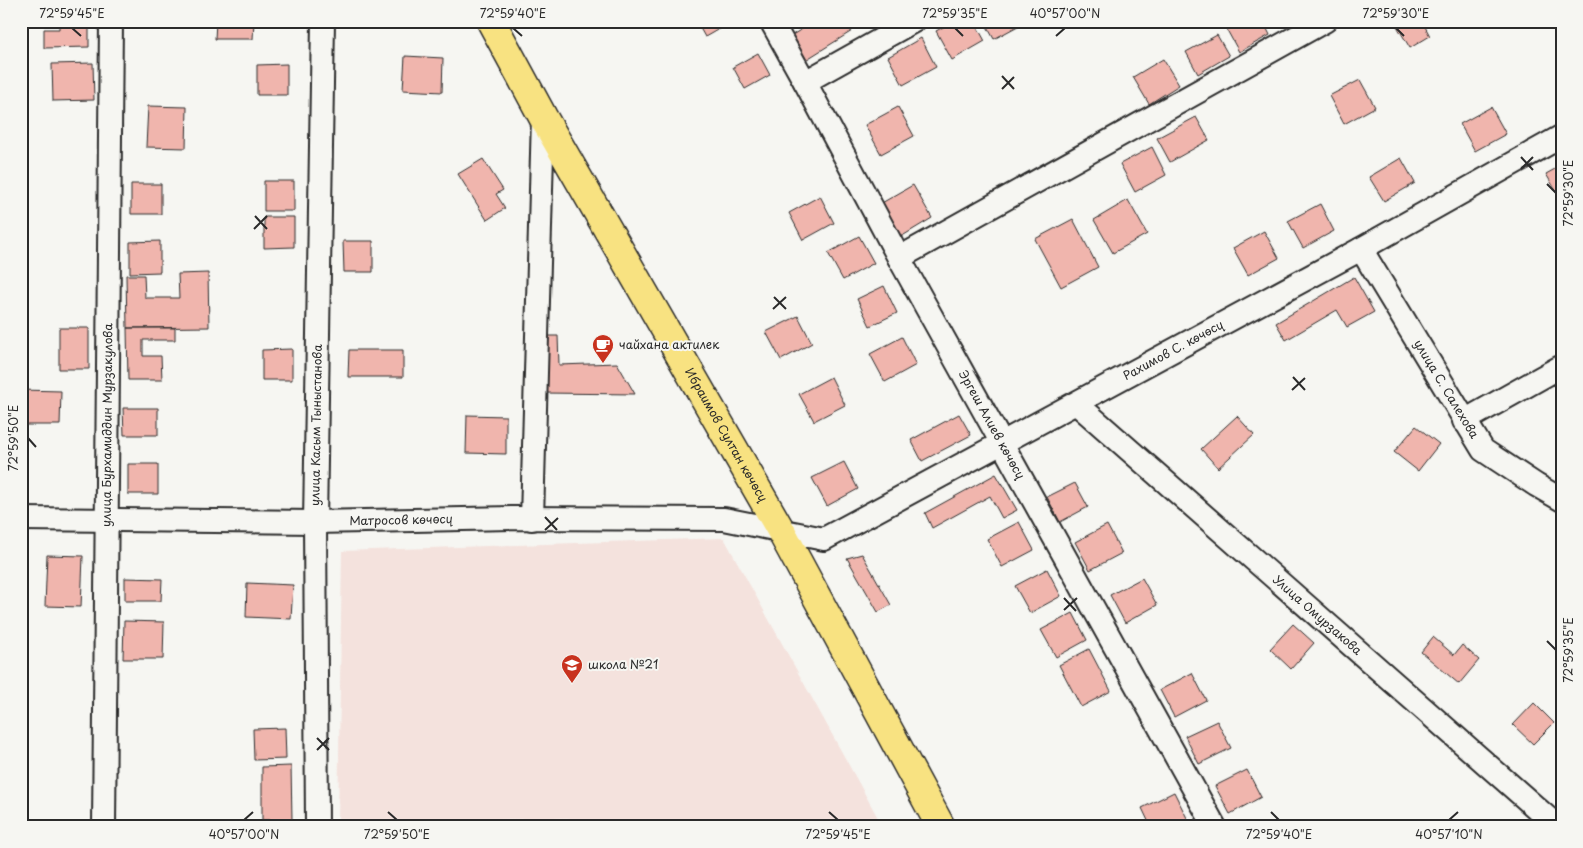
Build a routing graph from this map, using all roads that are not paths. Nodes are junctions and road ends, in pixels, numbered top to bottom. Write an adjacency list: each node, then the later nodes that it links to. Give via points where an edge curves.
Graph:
1 (111, 21): 18 (street, улица Бурхамиддин Мурзакулова)
2 (323, 21): 20 (street, улица Касым Тыныстанова)
3 (491, 21): 8 (main road, Ибраимов Султан көчөсү)
4 (771, 21): 7 (street, Эргеш Алиев көчөсү)
5 (914, 21): 7 (street)
6 (1325, 21): 11 (street)
7 (806, 82): 11 (street, Эргеш Алиев көчөсү)
8 (542, 117): 19 (street); 21 (main road, Ибраимов Султан көчөсү)
9 (1562, 136): 10 (street, Рахимов С. көчөсү)
10 (1361, 249): 13 (street, Рахимов С. көчөсү); 14 (street, улица С. Салехова)
11 (899, 258): 15 (street, Эргеш Алиев көчөсү)
12 (1562, 366): 14 (street)
13 (1077, 404): 15 (street, Рахимов С. көчөсү); 26 (street, Улица Омурзакова)
14 (1464, 421): 16 (street, улица С. Салехова, via 1483,450)
15 (1001, 442): 21 (street, Рахимов С. көчөсү, via 824,539); 25 (street, Эргеш Алиев көчөсү)
16 (1562, 500)
17 (21, 519): 18 (street, Матросов көчөсү)
18 (106, 519): 20 (street, Матросов көчөсү); 22 (street, улица Бурхамиддин Мурзакулова)
19 (532, 519): 20 (street, Матросов көчөсү); 21 (street, Матросов көчөсү, via 724,519)
20 (315, 522): 23 (street, улица Касым Тыныстанова)
21 (780, 529): 24 (main road, Ибраимов Султан көчөсү)
22 (104, 827)
23 (316, 827)
24 (941, 827)
25 (1214, 827)
26 (1558, 827)

